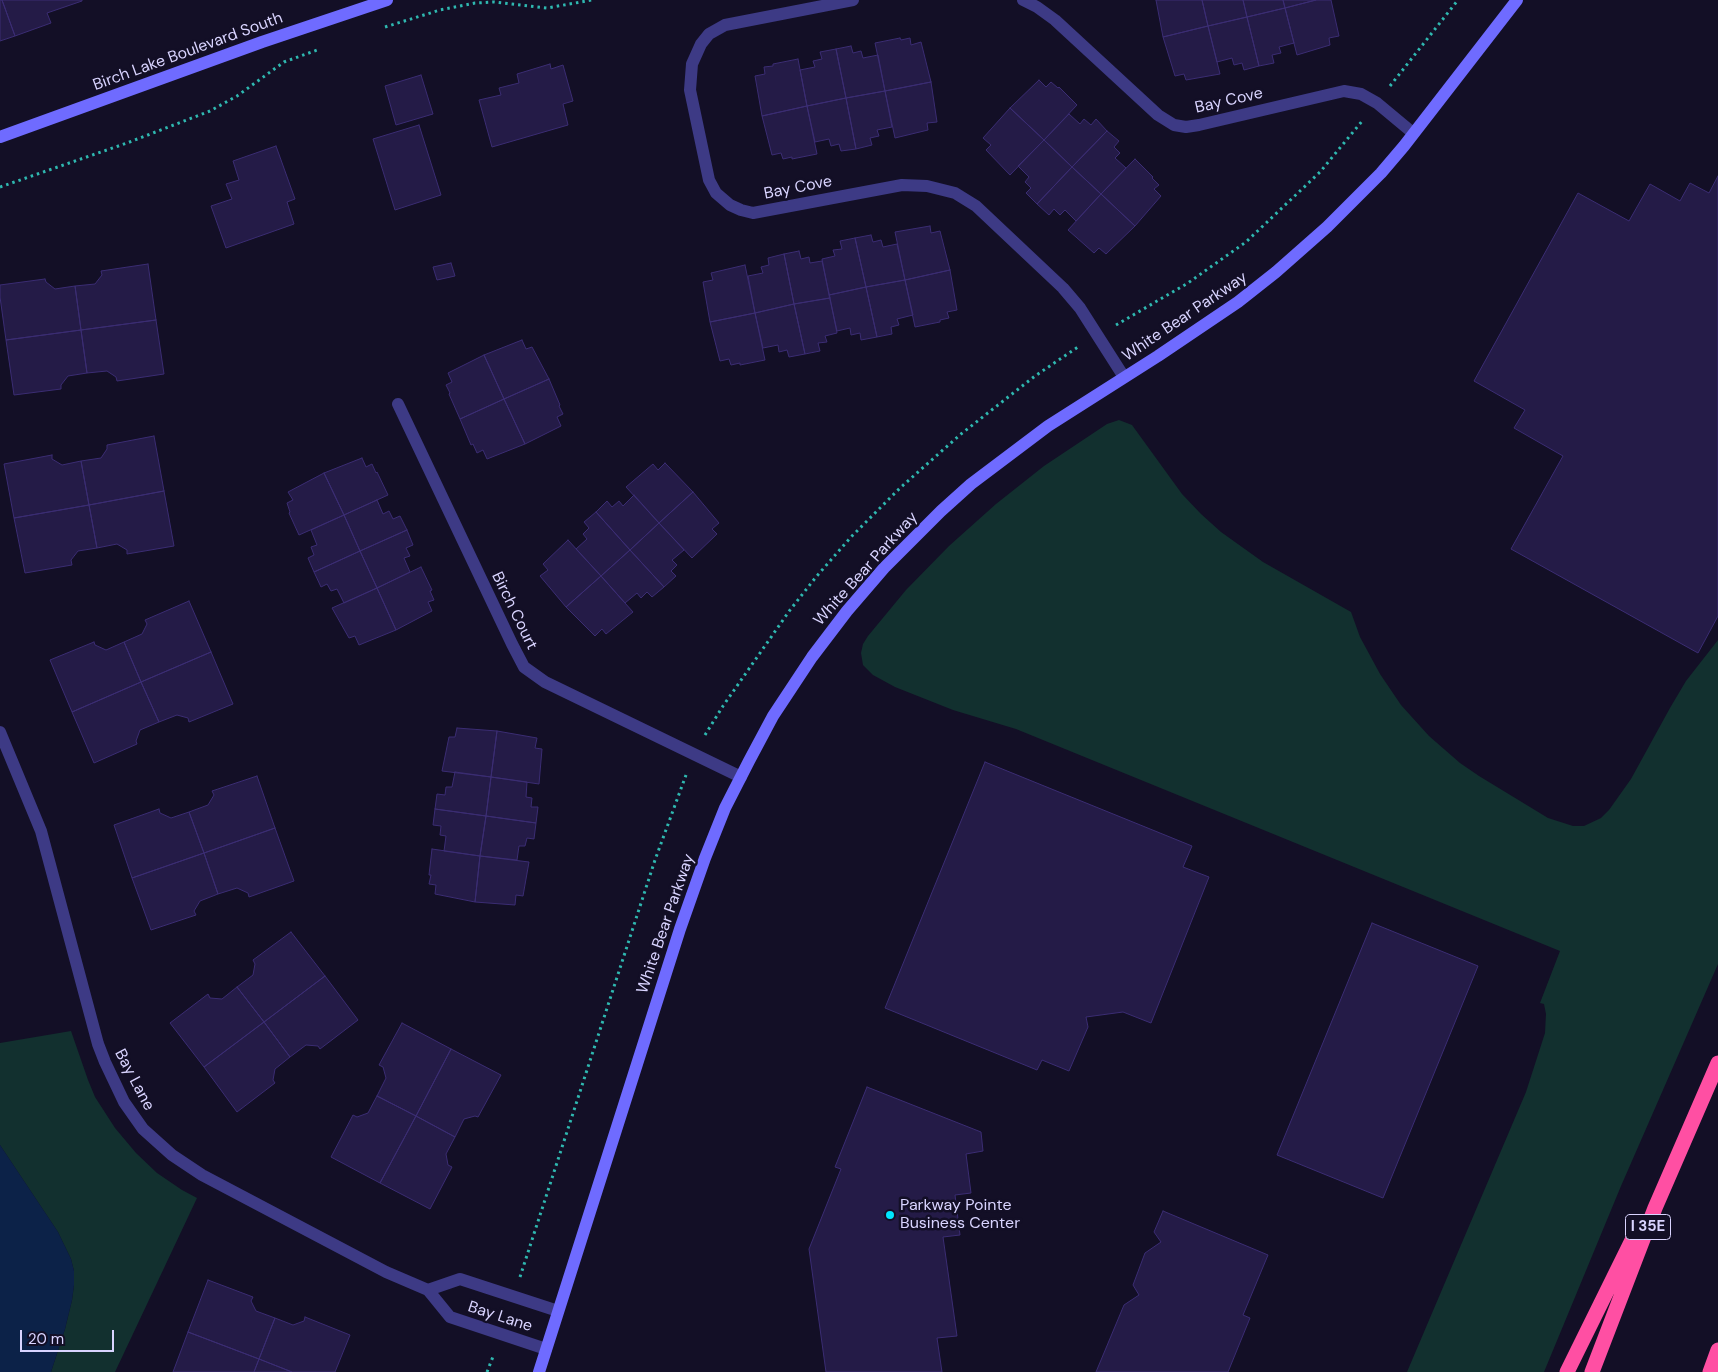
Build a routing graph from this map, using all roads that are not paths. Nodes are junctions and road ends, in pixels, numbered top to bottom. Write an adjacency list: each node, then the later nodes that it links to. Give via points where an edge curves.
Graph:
1 (387, 0): 6 (street, Birch Lake Boulevard South)
2 (853, 0): 7 (street, Bay Cove, via 726,25 709,34 701,44 692,64 690,90 709,180 716,193 730,205 753,213 902,185 927,186 955,193 976,206 1063,288 1080,308)
3 (1023, 0): 5 (street, Bay Cove, via 1055,20 1158,115 1174,125 1198,125 1344,91 1361,94 1377,103)
4 (1517, 0): 5 (street, White Bear Parkway)
5 (1414, 133): 7 (street, White Bear Parkway, via 1357,198 1276,272 1206,324)
6 (0, 137)
7 (1124, 377): 10 (street, White Bear Parkway, via 1010,453 906,544 846,611 812,657)
8 (398, 404): 10 (street, Birch Court, via 524,666 545,682)
9 (0, 732): 13 (street, Bay Lane, via 41,831 98,1044 118,1091 140,1124 168,1152 202,1175 386,1272)
10 (740, 777): 14 (street, White Bear Parkway, via 688,904)
11 (1718, 1063): 12 (highway, I 35E)
12 (1709, 1083): 18 (highway); 19 (highway, I 35E, via 1655,1208)
13 (428, 1290): 14 (street, Bay Lane, via 460,1279); 15 (street, Bay Lane, via 450,1317)
14 (558, 1311): 15 (street, White Bear Parkway)
15 (546, 1349): 17 (street, White Bear Parkway)
16 (1718, 1350): 20 (highway)
17 (539, 1372)
18 (1566, 1372)
19 (1592, 1372)
20 (1710, 1372)

